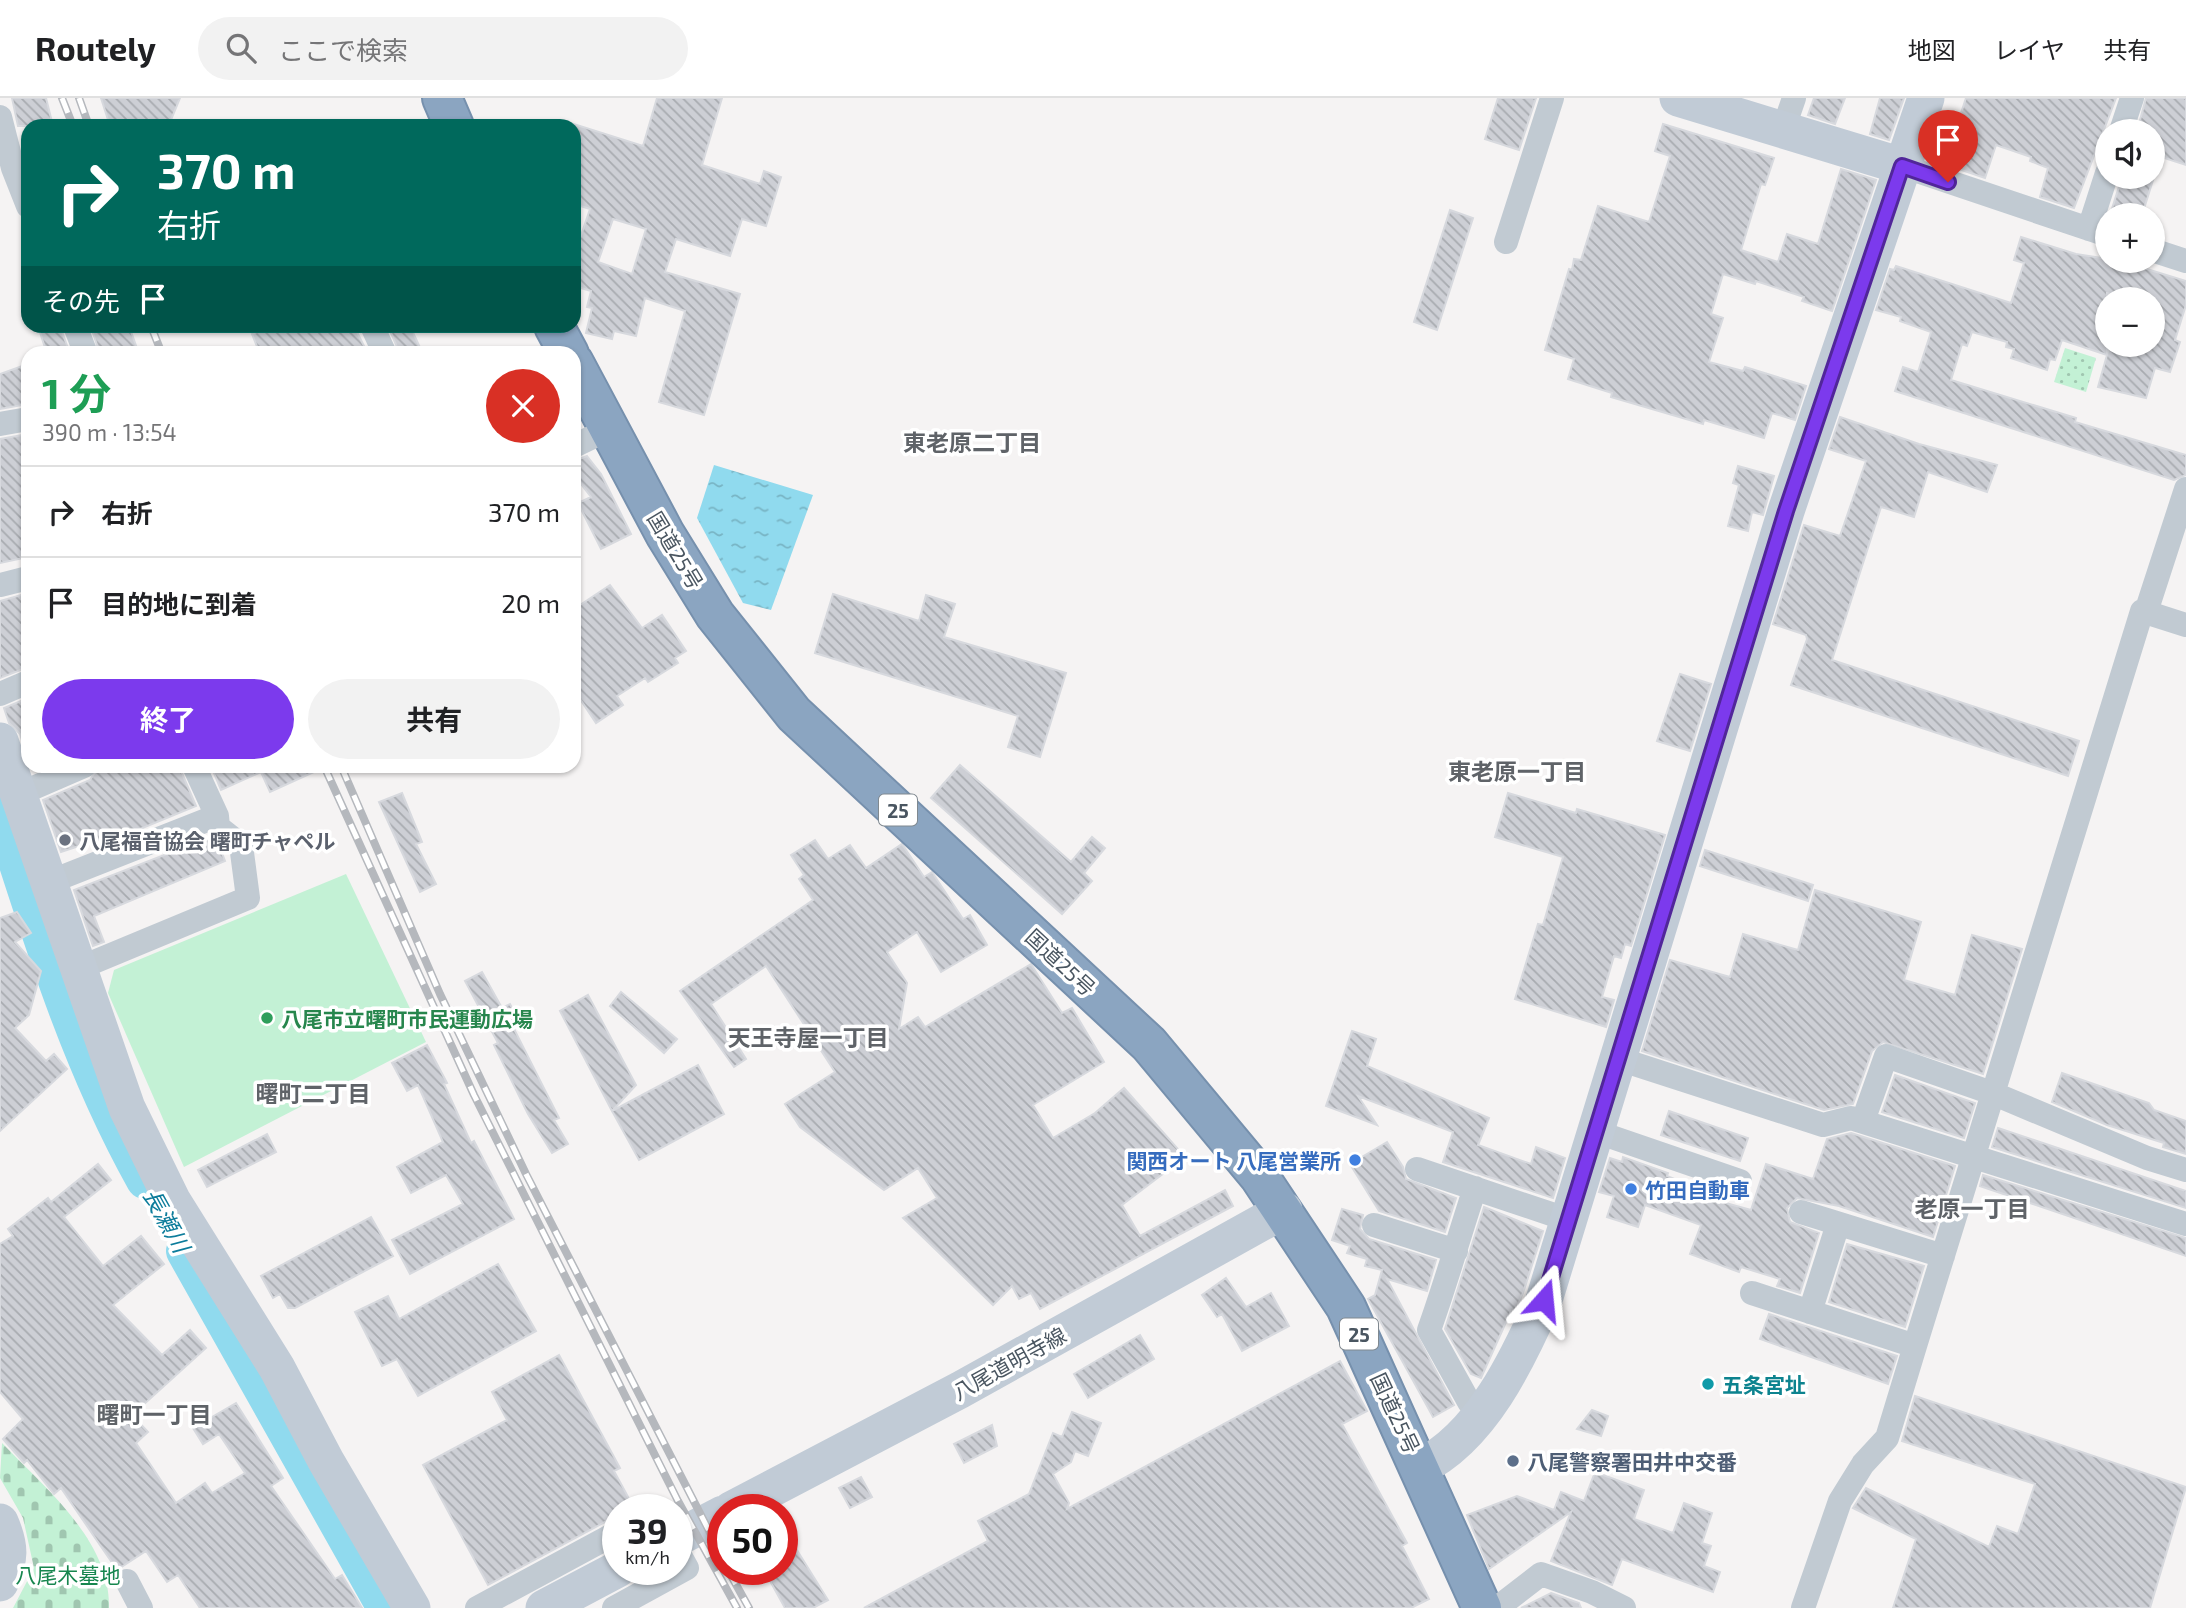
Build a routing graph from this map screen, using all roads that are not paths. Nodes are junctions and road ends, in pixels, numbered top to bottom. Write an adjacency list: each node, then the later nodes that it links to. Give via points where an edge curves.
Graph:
1 (442, 98): 8 (highway)
2 (1552, 98): 13 (street)
3 (1926, 98): 10 (main road)
4 (2132, 98): 9 (street)
5 (1690, 100): 6 (main road)
6 (1788, 114): 10 (main road)
7 (0, 117): 11 (street)
8 (451, 119)
9 (2125, 119)
10 (1902, 166): 12 (street); 35 (main road, via 1786,511)
11 (21, 188)
12 (2095, 231)
13 (1506, 242)
14 (2165, 254): 15 (street)
15 (2186, 261)
16 (581, 377): 19 (highway, 国道25号 / 25)
17 (21, 420): 18 (street)
18 (0, 424)
19 (609, 429): 20 (street); 44 (highway, 国道25号 / 25, via 715,615 794,714 1149,1044)
20 (581, 443)
21 (2186, 489): 24 (street)
22 (21, 580): 23 (street)
23 (0, 585)
24 (2146, 612): 25 (street); 36 (street, via 2142,611)
25 (2186, 625)
26 (21, 685): 27 (street)
27 (0, 694)
28 (0, 741): 31 (main road)
29 (69, 773): 31 (street)
30 (197, 773): 32 (street)
31 (17, 795): 33 (main road)
32 (217, 816): 33 (street); 34 (street, via 218,827 241,845 248,898)
33 (47, 883): 34 (main road)
34 (77, 969): 67 (main road, via 127,1108 172,1200 276,1368)
35 (1619, 1059): 37 (street, via 1823,1125 1851,1118); 38 (main road)
36 (1992, 1093): 37 (street, via 1886,1056); 39 (street); 41 (street)
37 (1863, 1121): 39 (street)
38 (1597, 1132): 42 (street); 46 (main road)
39 (1974, 1156): 48 (street); 51 (street)
40 (1417, 1169): 43 (street)
41 (2186, 1170)
42 (1740, 1181)
43 (1475, 1188): 46 (street); 50 (street)
44 (1284, 1210): 56 (highway, 国道25号 / 25, via 1346,1307); 57 (main road, 八尾道明寺線, via 981,1379)
45 (1801, 1212): 47 (street)
46 (1569, 1220): 55 (main road, via 1544,1300 1522,1349)
47 (1838, 1224): 51 (street); 53 (street)
48 (2186, 1224)
49 (1374, 1225): 50 (street)
50 (1456, 1251): 55 (street, via 1429,1330)
51 (1943, 1256): 54 (street)
52 (1752, 1293): 53 (street)
53 (1810, 1312): 54 (street)
54 (1915, 1346): 74 (street, via 1887,1438 1863,1464 1840,1501)
55 (1480, 1415): 56 (main road, via 1437,1459)
56 (1420, 1467): 71 (highway, 国道25号 / 25)
57 (761, 1494)
58 (0, 1522): 62 (main road, via 10,1559)
59 (707, 1527): 60 (main road)
60 (693, 1539)
61 (602, 1541): 68 (street)
62 (1, 1577)
63 (602, 1577): 69 (main road)
64 (127, 1581): 66 (street)
65 (656, 1585): 70 (street)
66 (141, 1608)
67 (412, 1608)
68 (477, 1608)
69 (544, 1608)
70 (614, 1608)
71 (1482, 1608)
72 (1497, 1608): 73 (street, via 1541,1574)
73 (1624, 1608)
74 (1803, 1608)

